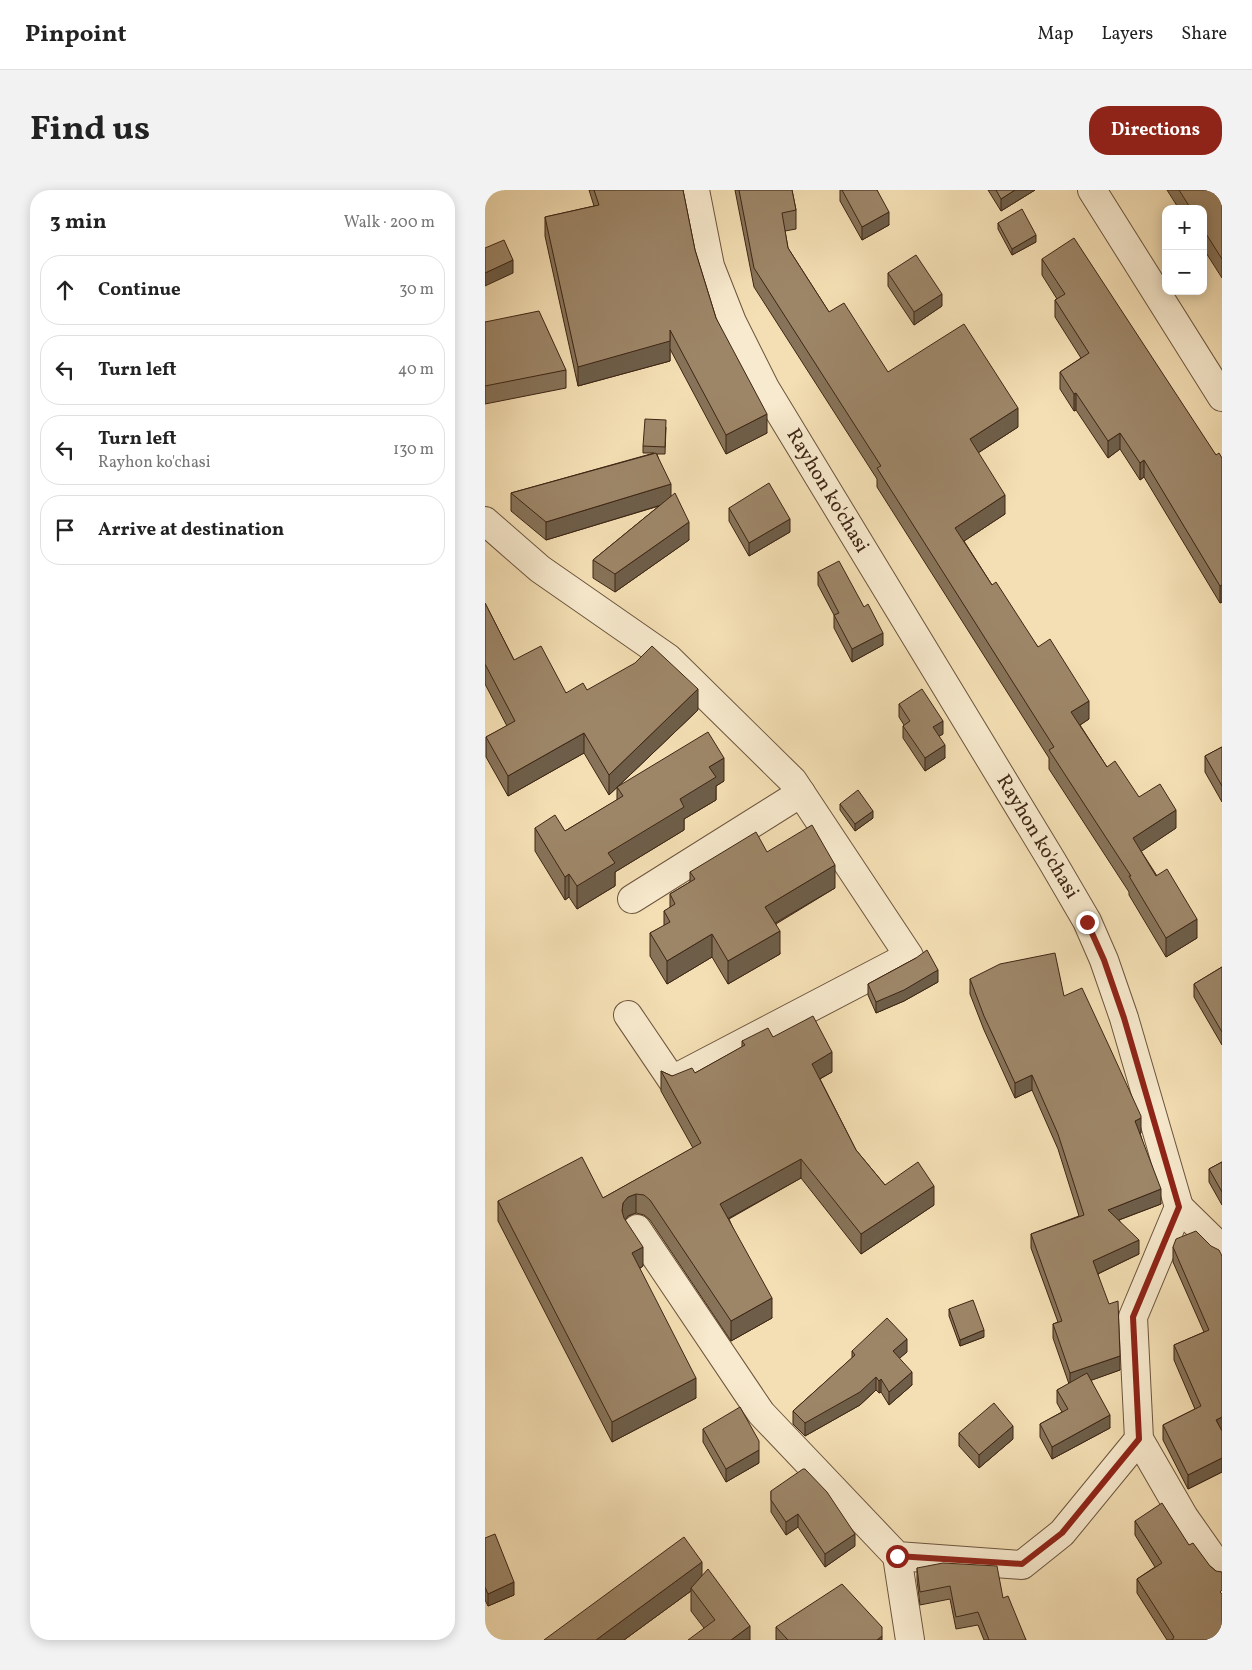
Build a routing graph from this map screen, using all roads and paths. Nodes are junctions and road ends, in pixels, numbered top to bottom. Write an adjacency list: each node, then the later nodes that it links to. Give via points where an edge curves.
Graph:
1 (695, 190): 8 (street, Rayhon ko'chasi, via 710,266 732,322 765,388 1087,922 1124,1018)
2 (1092, 190): 3 (street)
3 (1222, 397)
4 (485, 521): 5 (street, via 540,569 668,658 793,781)
5 (801, 793): 6 (street); 7 (street, via 909,956 672,1080)
6 (632, 899)
7 (628, 1014)
8 (1179, 1207): 10 (street); 11 (street, via 1133,1317)
9 (637, 1229): 12 (street, via 761,1413)
10 (1222, 1249)
11 (1139, 1439): 12 (street, via 1062,1533 1022,1564); 13 (street, via 1184,1517)
12 (897, 1556): 14 (street)
13 (1222, 1571)
14 (909, 1640)

